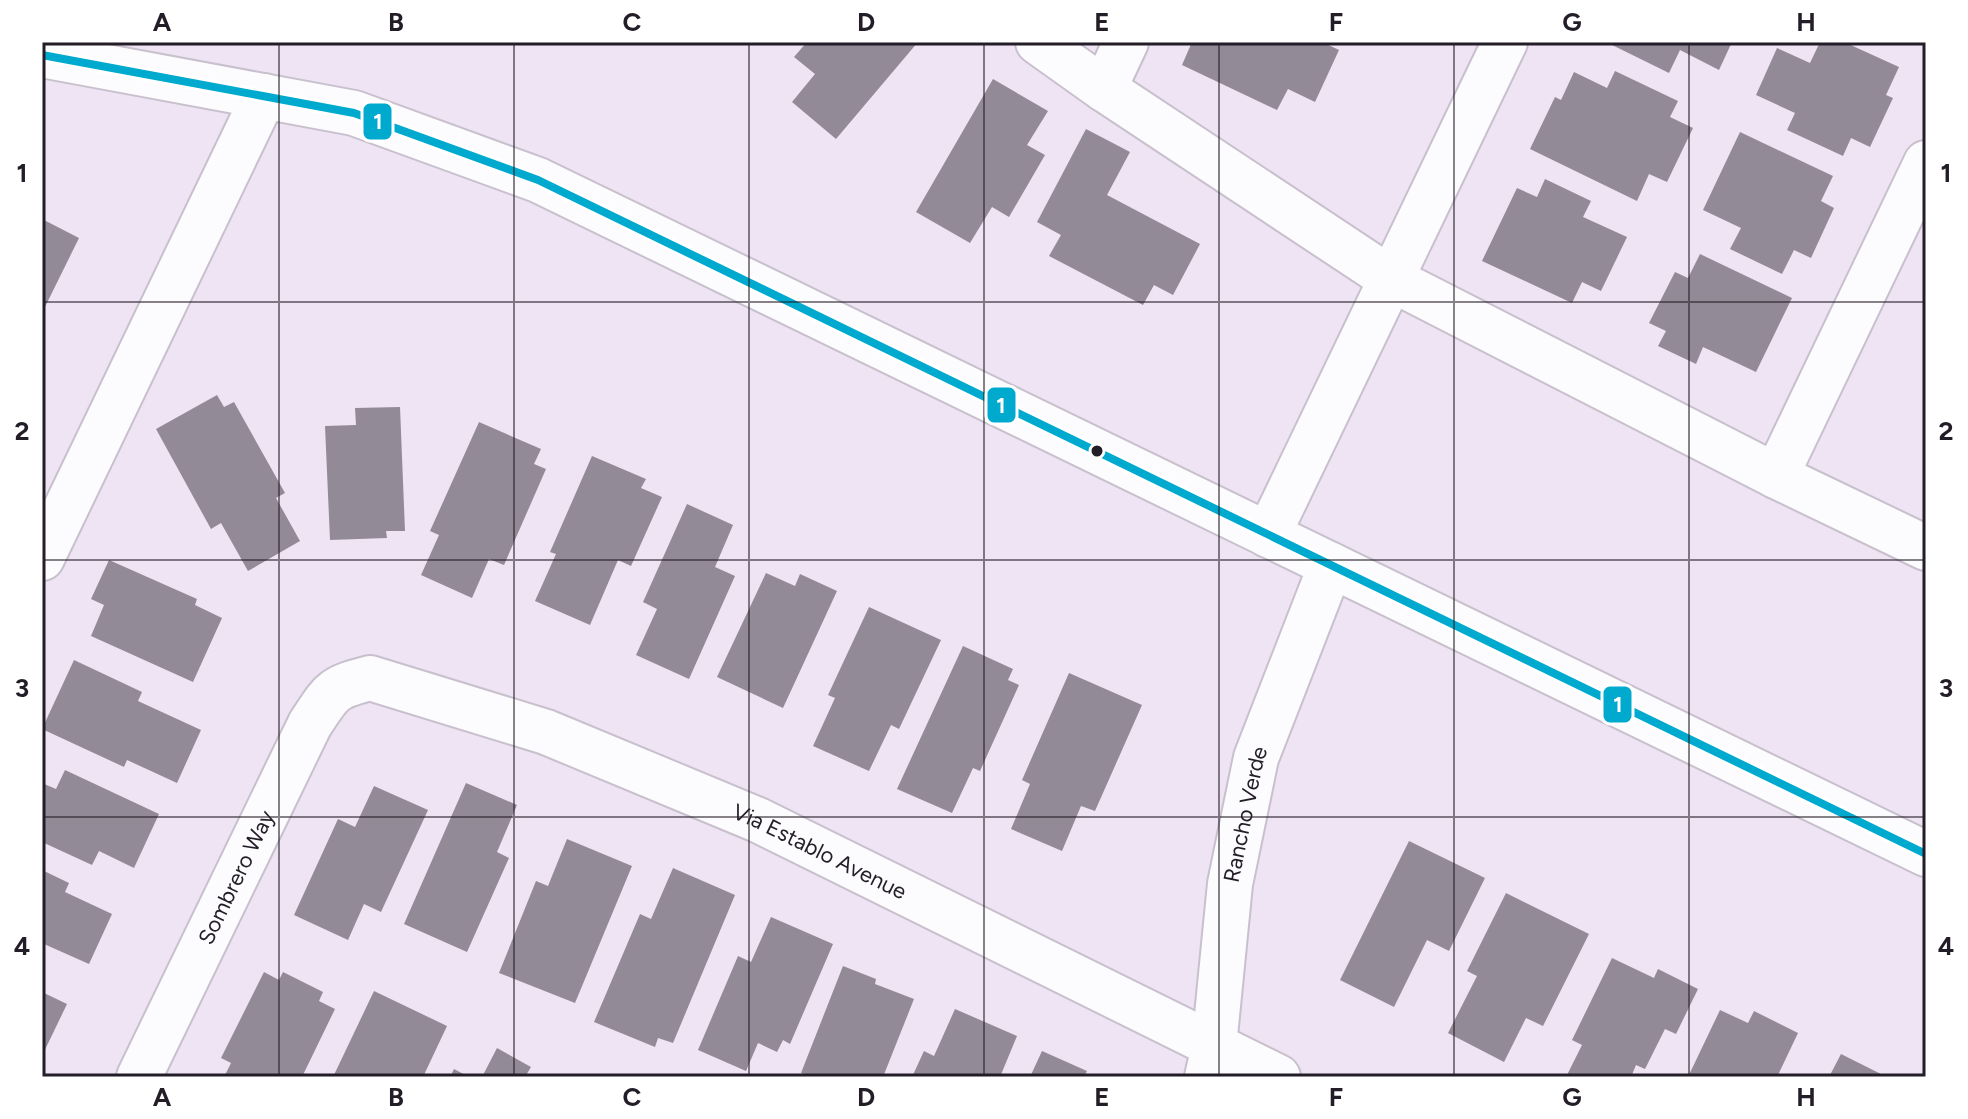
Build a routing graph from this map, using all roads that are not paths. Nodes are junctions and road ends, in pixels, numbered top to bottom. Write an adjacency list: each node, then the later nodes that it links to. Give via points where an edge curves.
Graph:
1 (1038, 42): 5 (street)
2 (1126, 42): 5 (street)
3 (1505, 42): 8 (street)
4 (42, 55): 6 (street)
5 (1104, 89): 8 (street)
6 (264, 96): 10 (street, via 354,113 538,180); 12 (street)
7 (1926, 163): 9 (street)
8 (1391, 279): 9 (street); 10 (street)
9 (1776, 476): 11 (street)
10 (1268, 535): 13 (street)
11 (1926, 548)
12 (42, 558)
13 (1331, 565): 15 (street); 16 (street, Rancho Verde, via 1256,758 1230,884)
14 (342, 685): 16 (street, Via Establo Avenue, via 370,678 546,732 730,808); 17 (street, Sombrero Way, via 310,724)
15 (1926, 854)
16 (1210, 1061): 18 (street, Via Establo Avenue)
17 (139, 1077)
18 (1278, 1077)

